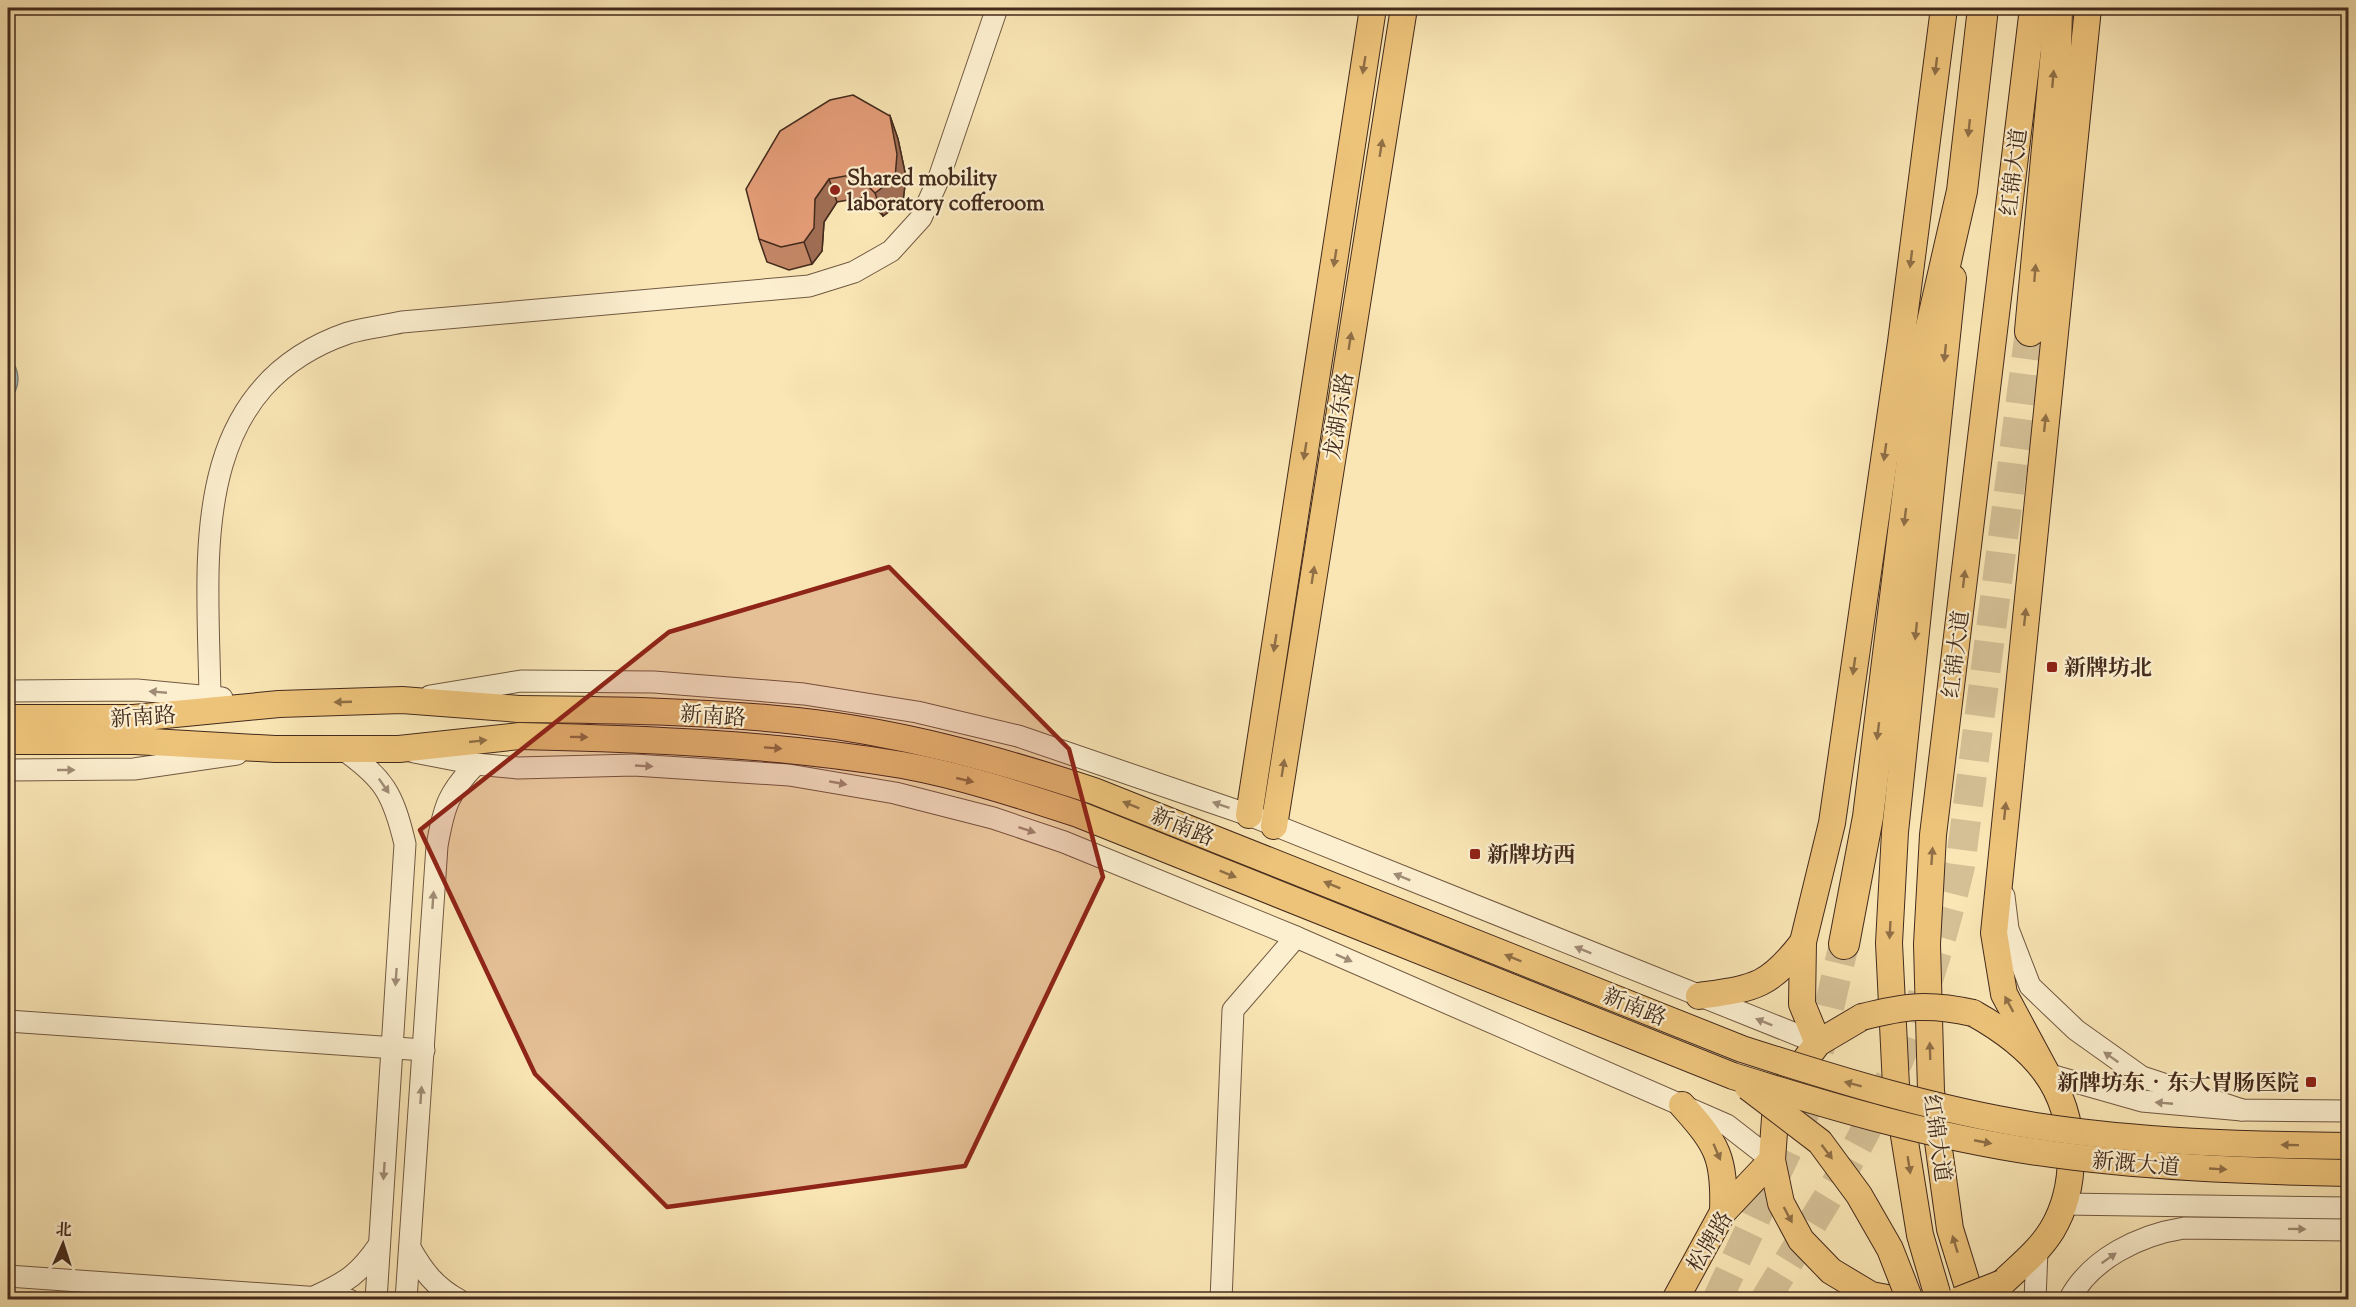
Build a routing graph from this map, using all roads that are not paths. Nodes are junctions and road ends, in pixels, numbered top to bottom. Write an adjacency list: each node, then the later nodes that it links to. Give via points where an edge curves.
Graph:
1 (997, 8): 12 (street, via 939,178 921,218 891,250 854,272 809,286 402,322 348,333 302,356 264,386 236,428 217,477 208,535)
2 (1373, 8): 23 (main road, 龙湖东路, one-way to 23)
3 (1404, 8): 24 (main road, 龙湖东路, one-way to 3)
4 (1944, 8): 27 (main road, one-way to 27, via 1832,823)
5 (1983, 8): 9 (highway, 红锦大道, one-way to 9)
6 (2033, 8): 66 (main road, 红锦大道, one-way to 6, via 1950,1229 1931,1091 1927,944 1934,835)
7 (2057, 8): 10 (highway, 红锦大道, one-way to 7)
8 (2088, 8): 25 (main road, one-way to 8)
9 (1962, 191): 28 (highway, 红锦大道, one-way to 28, via 1925,353 1868,817); 64 (main road, 红锦大道, one-way to 64, via 1895,832 1889,943 1896,1086 1920,1235)
10 (2030, 331)
11 (8, 691): 12 (street, 新南路, one-way to 11, via 137,690)
12 (210, 697): 14 (street, 新南路)
13 (402, 700): 14 (main road, 新南路, one-way to 14); 23 (street, 新南路, one-way to 13, via 1018,736 917,712 804,694 654,682 521,681); 36 (main road, 新南路, one-way to 13, bridge, via 1840,1081 1742,1049 1094,790 1011,763 913,740 798,721)
14 (279, 704): 16 (main road, 新南路)
15 (8, 718): 16 (main road, 新南路)
16 (134, 729): 17 (main road, 新南路); 19 (main road, 新南路)
17 (8, 741)
18 (341, 748): 19 (main road, 新南路); 20 (main road, 新南路); 32 (street, one-way to 32, via 366,765 386,786 405,844)
19 (275, 749): 22 (street, 新南路, one-way to 19, via 134,769)
20 (399, 749): 21 (street, 新南路); 35 (main road, 新南路, one-way to 35, bridge, via 520,736 650,739 795,749 904,766 1001,789 1078,814)
21 (476, 764): 26 (street, 新南路, one-way to 26, via 518,768 634,765 789,775 895,793 993,818 1064,842); 33 (street, one-way to 21, via 442,816 455,786)
22 (8, 770)
23 (1249, 815): 24 (street, 新南路)
24 (1274, 826): 29 (street, 新南路, one-way to 24)
25 (2000, 858): 34 (main road, one-way to 25, via 2004,994 1994,933); 38 (street, one-way to 25, via 2142,1077 2076,1030 2030,986 2008,929)
26 (1296, 937): 37 (street, 新南路, one-way to 37); 60 (street, via 1233,1010)
27 (1803, 942): 29 (main road, via 1781,970 1762,984); 31 (main road, via 1802,1004)
28 (1844, 944)
29 (1699, 996): 31 (street, 新南路, one-way to 29)
30 (8, 1021): 32 (street)
31 (1818, 1043): 34 (main road, bridge, via 1862,1017 1904,1006 1945,1007 1973,1013 2002,1029); 42 (main road, via 1787,1084 1775,1118)
32 (392, 1048): 33 (street); 50 (street, one-way to 50)
33 (424, 1050): 51 (street, one-way to 33)
34 (2047, 1074): 38 (street, one-way to 34, via 2142,1101); 44 (main road, via 2066,1115 2072,1160)
35 (1733, 1076): 40 (main road, 新南路, bridge, via 1833,1108); 63 (main road, one-way to 63, bridge, via 1820,1142 1859,1195 1890,1249)
36 (1930, 1104): 41 (main road, 新溉大道, one-way to 36, bridge, via 2137,1139 2035,1126)
37 (1682, 1106): 42 (street, 新南路, via 1726,1125); 47 (main road, one-way to 47, via 1709,1135 1720,1157)
38 (2242, 1110): 39 (street)
39 (2349, 1111)
40 (1925, 1130): 43 (main road, 新溉大道, one-way to 43, bridge, via 2034,1152 2135,1165)
41 (2349, 1146)
42 (1772, 1160): 47 (main road, 松牌路); 55 (main road, one-way to 55, via 1781,1203 1801,1240 1831,1271)
43 (2349, 1173)
44 (2064, 1204): 45 (street, 新溉大道); 52 (main road)
45 (2146, 1205): 46 (street, 新溉大道); 48 (street)
46 (2349, 1208)
47 (1723, 1212): 61 (main road, 松牌路)
48 (2248, 1228): 49 (street, one-way to 49); 68 (street, one-way to 48, via 2092,1271 2136,1241 2184,1227)
49 (2349, 1230)
50 (379, 1245): 54 (street, via 363,1268 344,1284); 57 (street)
51 (410, 1248): 58 (street); 59 (street, via 424,1272 442,1290)
52 (2037, 1250): 65 (main road, bridge, via 2002,1283); 67 (street)
53 (8, 1276): 54 (street)
54 (313, 1297): 56 (street)
55 (1866, 1298): 62 (main road)
56 (349, 1299)
57 (376, 1299)
58 (406, 1299)
59 (459, 1299)
60 (1221, 1299)
61 (1675, 1299)
62 (1898, 1299)
63 (1910, 1299)
64 (1939, 1299)
65 (1959, 1299)
66 (1972, 1299)
67 (2035, 1299)
68 (2069, 1299)

